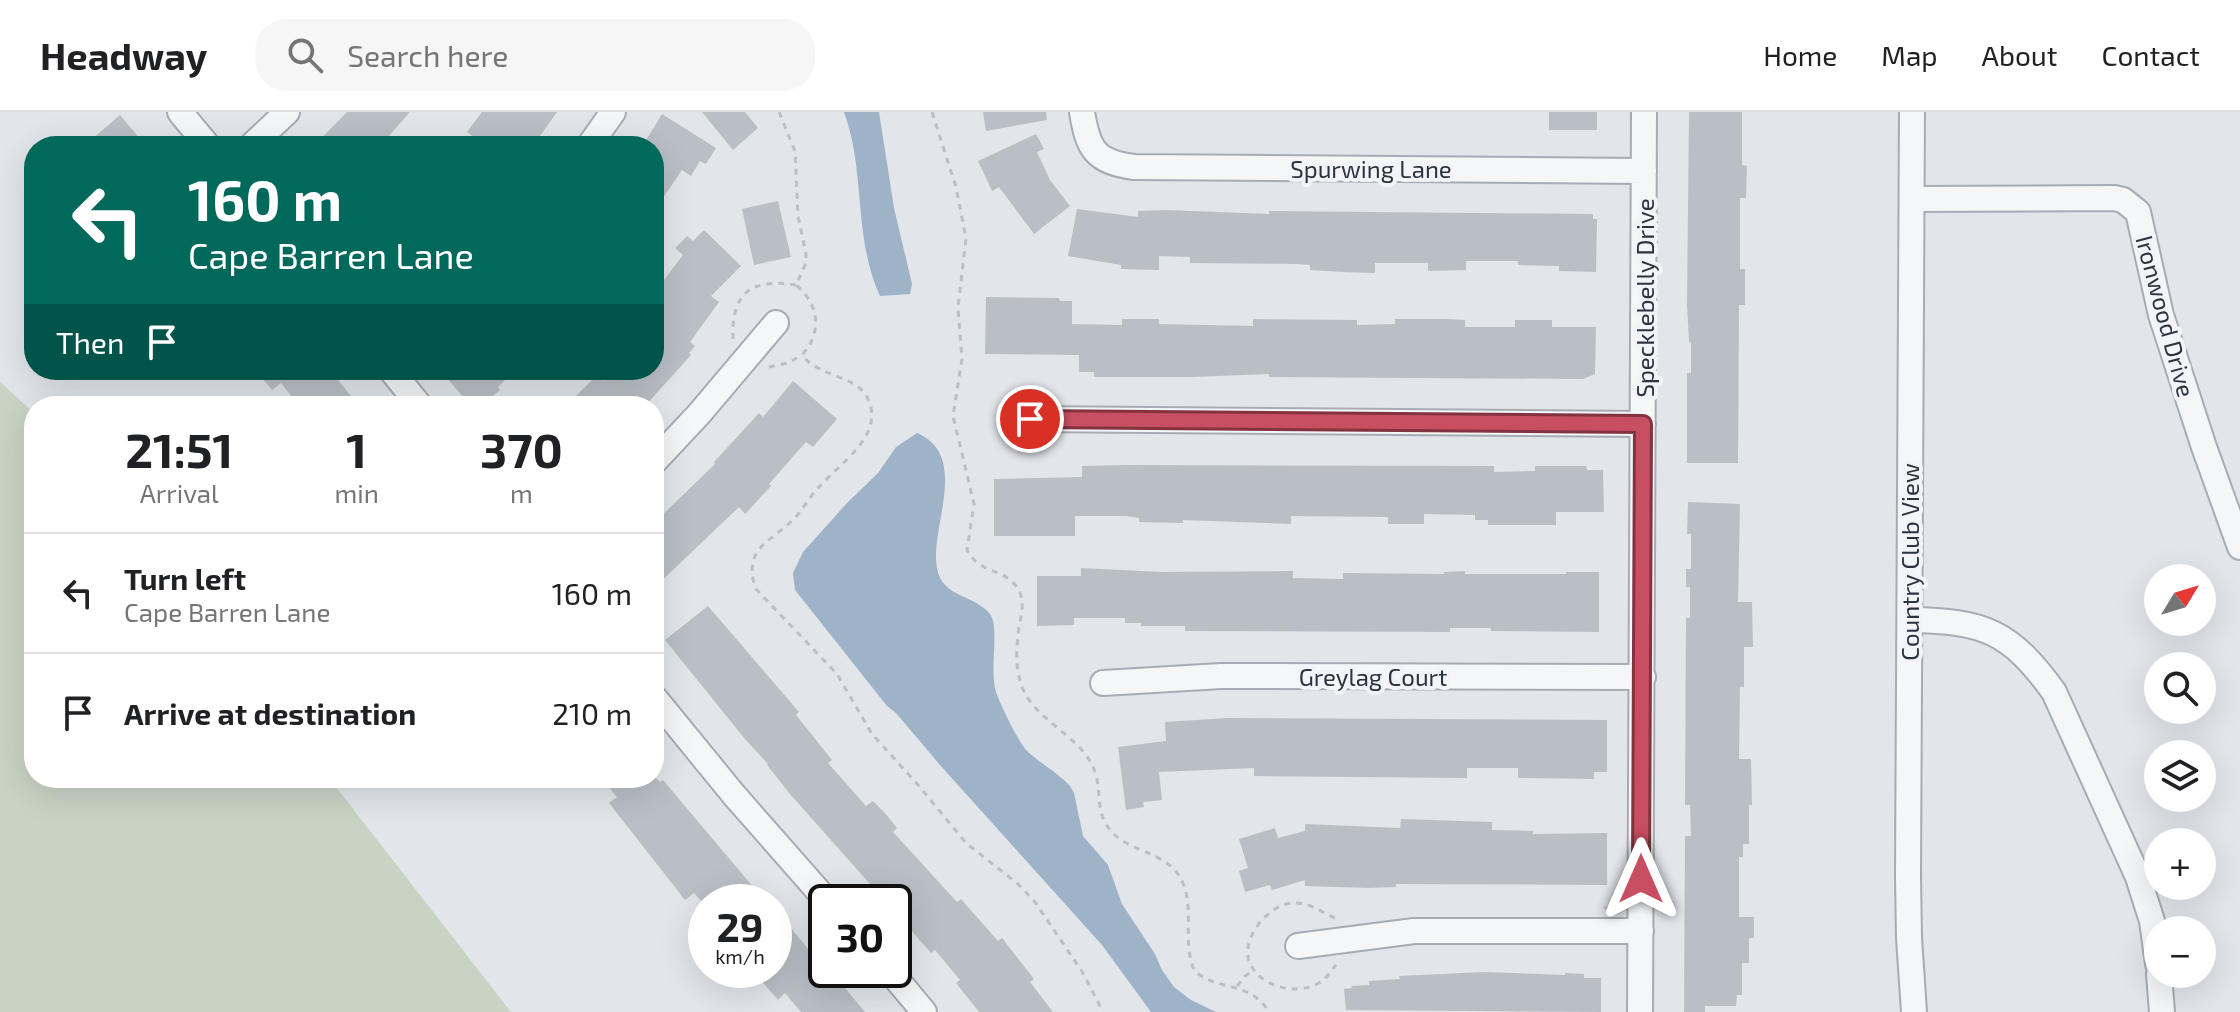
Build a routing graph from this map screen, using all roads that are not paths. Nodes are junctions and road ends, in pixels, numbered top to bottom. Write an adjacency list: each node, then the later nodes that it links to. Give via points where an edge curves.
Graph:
1 (180, 112): 7 (street)
2 (287, 112): 8 (street)
3 (613, 112): 9 (street)
4 (1082, 112): 10 (street, Spurwing Lane, via 1088,142 1099,157 1134,167)
5 (1644, 112): 10 (street, Specklebelly Drive)
6 (1912, 112): 11 (street, Country Club View)
7 (200, 136)
8 (262, 136)
9 (596, 136)
10 (1644, 171): 16 (street, Specklebelly Drive)
11 (1913, 199): 18 (street, Ironwood Drive, via 2114,198 2138,212 2161,315); 19 (street, Country Club View)
12 (776, 323): 17 (street)
13 (399, 380): 14 (street)
14 (412, 396)
15 (1030, 419): 16 (street)
16 (1643, 424): 20 (street, Specklebelly Drive)
17 (664, 451)
18 (2240, 547)
19 (1910, 620): 24 (street, via 1969,625 1999,635 2036,666 2054,692 2138,877); 31 (street, Country Club View, via 1909,938)
20 (1643, 677): 21 (street, Greylag Court, via 1221,676); 25 (street, Specklebelly Drive)
21 (1103, 683)
22 (664, 709): 23 (street)
23 (812, 884)
24 (2150, 916)
25 (1641, 931): 26 (street, via 1414,931); 30 (street, Specklebelly Drive)
26 (1298, 946)
27 (904, 988): 29 (street)
28 (2160, 988): 32 (street)
29 (924, 1012)
30 (1640, 1012)
31 (1914, 1012)
32 (2162, 1012)

